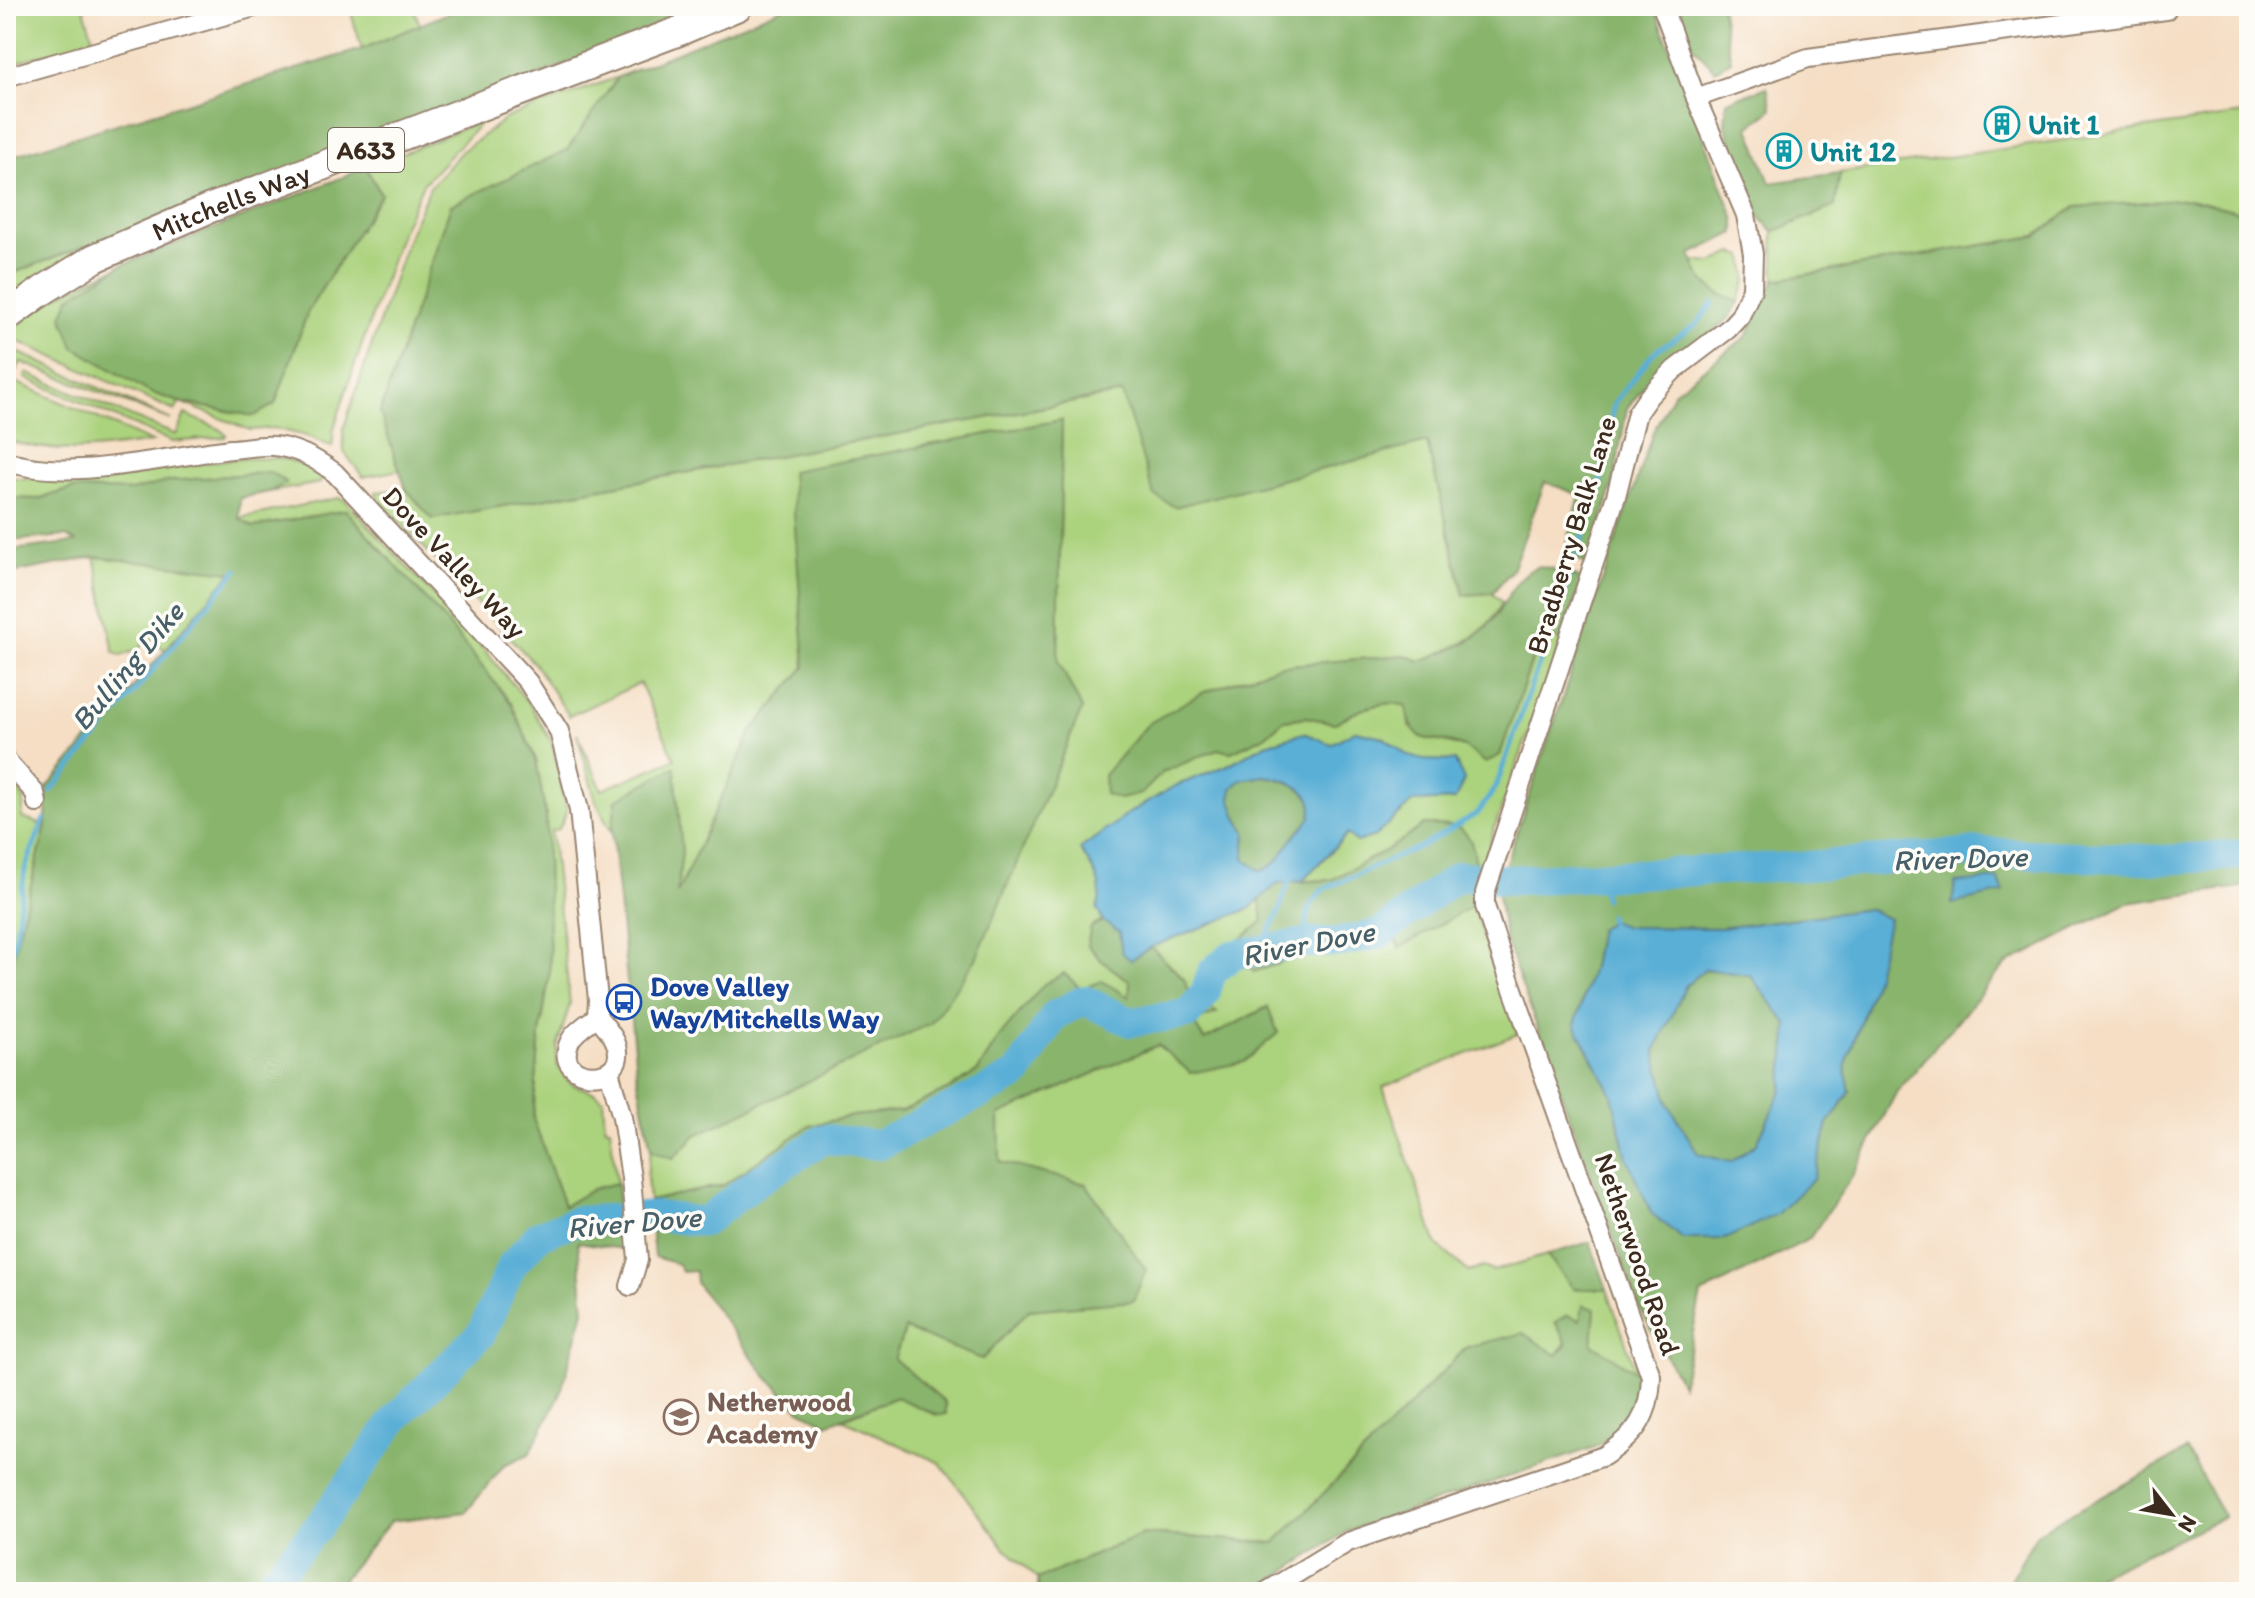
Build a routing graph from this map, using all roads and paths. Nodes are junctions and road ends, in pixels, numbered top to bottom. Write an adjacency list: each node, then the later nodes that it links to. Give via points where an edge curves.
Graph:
1 (258, 6): 5 (street)
2 (738, 6): 7 (main road, Mitchells Way / A633, via 208,209 95,258)
3 (1662, 6): 6 (street, Bradberry Balk Lane)
4 (2166, 10): 6 (street, via 1808,58)
5 (6, 77)
6 (1696, 98): 11 (street, Bradberry Balk Lane, via 1746,215 1752,289 1728,329 1662,381 1637,413 1612,509)
7 (6, 317)
8 (6, 461): 12 (street, Dove Valley Way, via 46,469 101,467 275,446 319,461 335,473 528,682 559,731 579,810)
9 (6, 760): 10 (street, via 35,793)
10 (37, 803)
11 (1485, 893): 15 (street, Netherwood Road, via 1504,964 1651,1376 1647,1409 1627,1441 1604,1456 1348,1542)
12 (597, 1016): 13 (street, via 616,1043 616,1061); 13 (street, via 570,1040 568,1053 575,1070 584,1075)
13 (609, 1071): 14 (street, via 631,1178 638,1254)
14 (630, 1286)
15 (1266, 1592)

